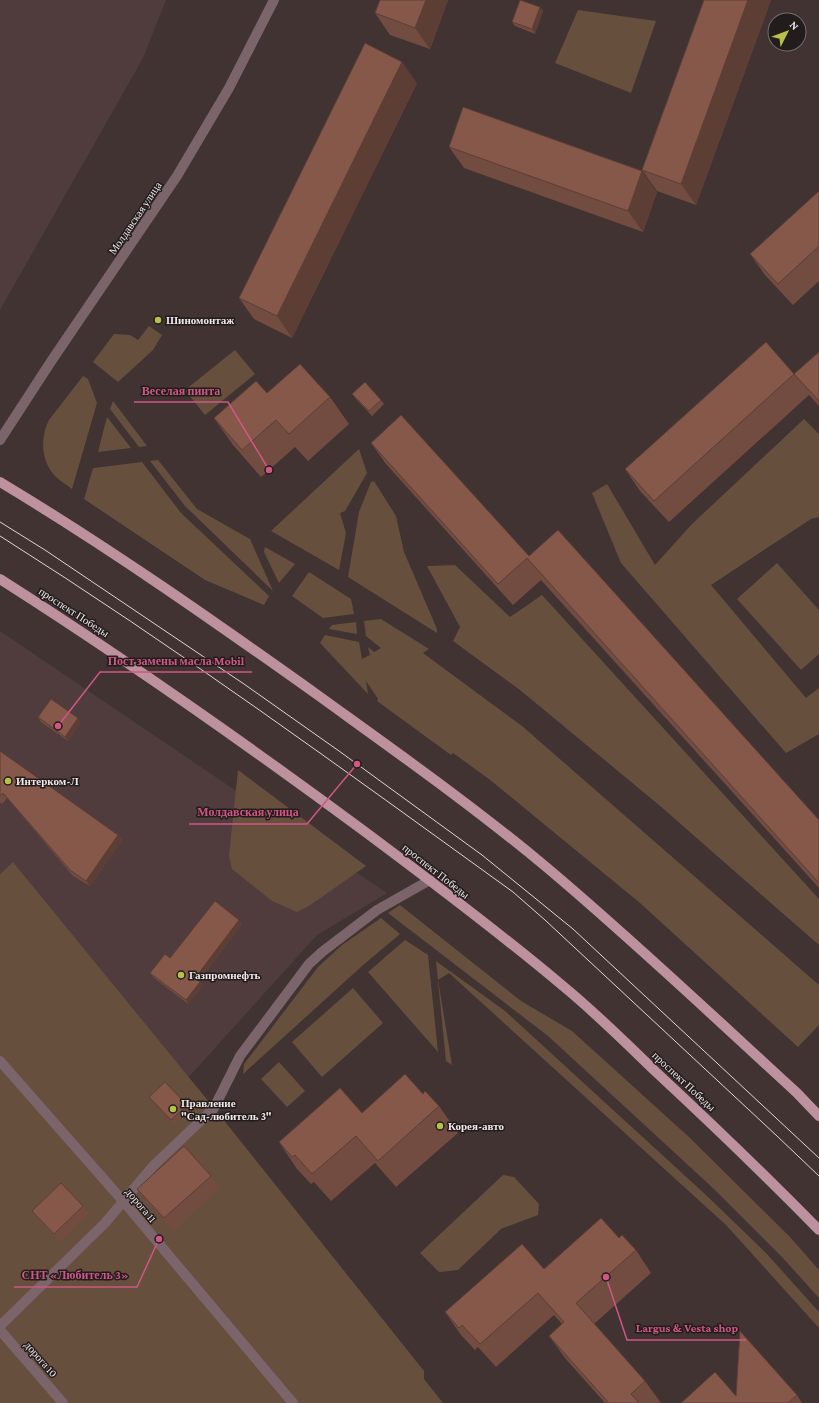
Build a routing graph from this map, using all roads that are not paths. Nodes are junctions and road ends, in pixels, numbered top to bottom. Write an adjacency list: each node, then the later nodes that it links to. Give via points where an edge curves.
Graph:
1 (274, 0): 2 (street, Молдавская улица, via 229,88 177,176)
2 (0, 440)
3 (0, 482): 7 (main road, via 62,520 229,632 498,829 544,865 636,945)
4 (0, 579): 5 (main road, проспект Победы, via 97,641 217,724)
5 (430, 880): 8 (street, via 377,910 309,964 240,1056 214,1108 154,1165); 9 (main road, проспект Победы, via 566,988 700,1113)
6 (0, 1061): 8 (street, дорога 11)
7 (819, 1116)
8 (122, 1201): 10 (street, via 105,1223); 13 (street, дорога 11)
9 (819, 1230)
10 (0, 1326)
11 (0, 1330): 12 (street, дорога 10)
12 (63, 1403)
13 (293, 1403)

